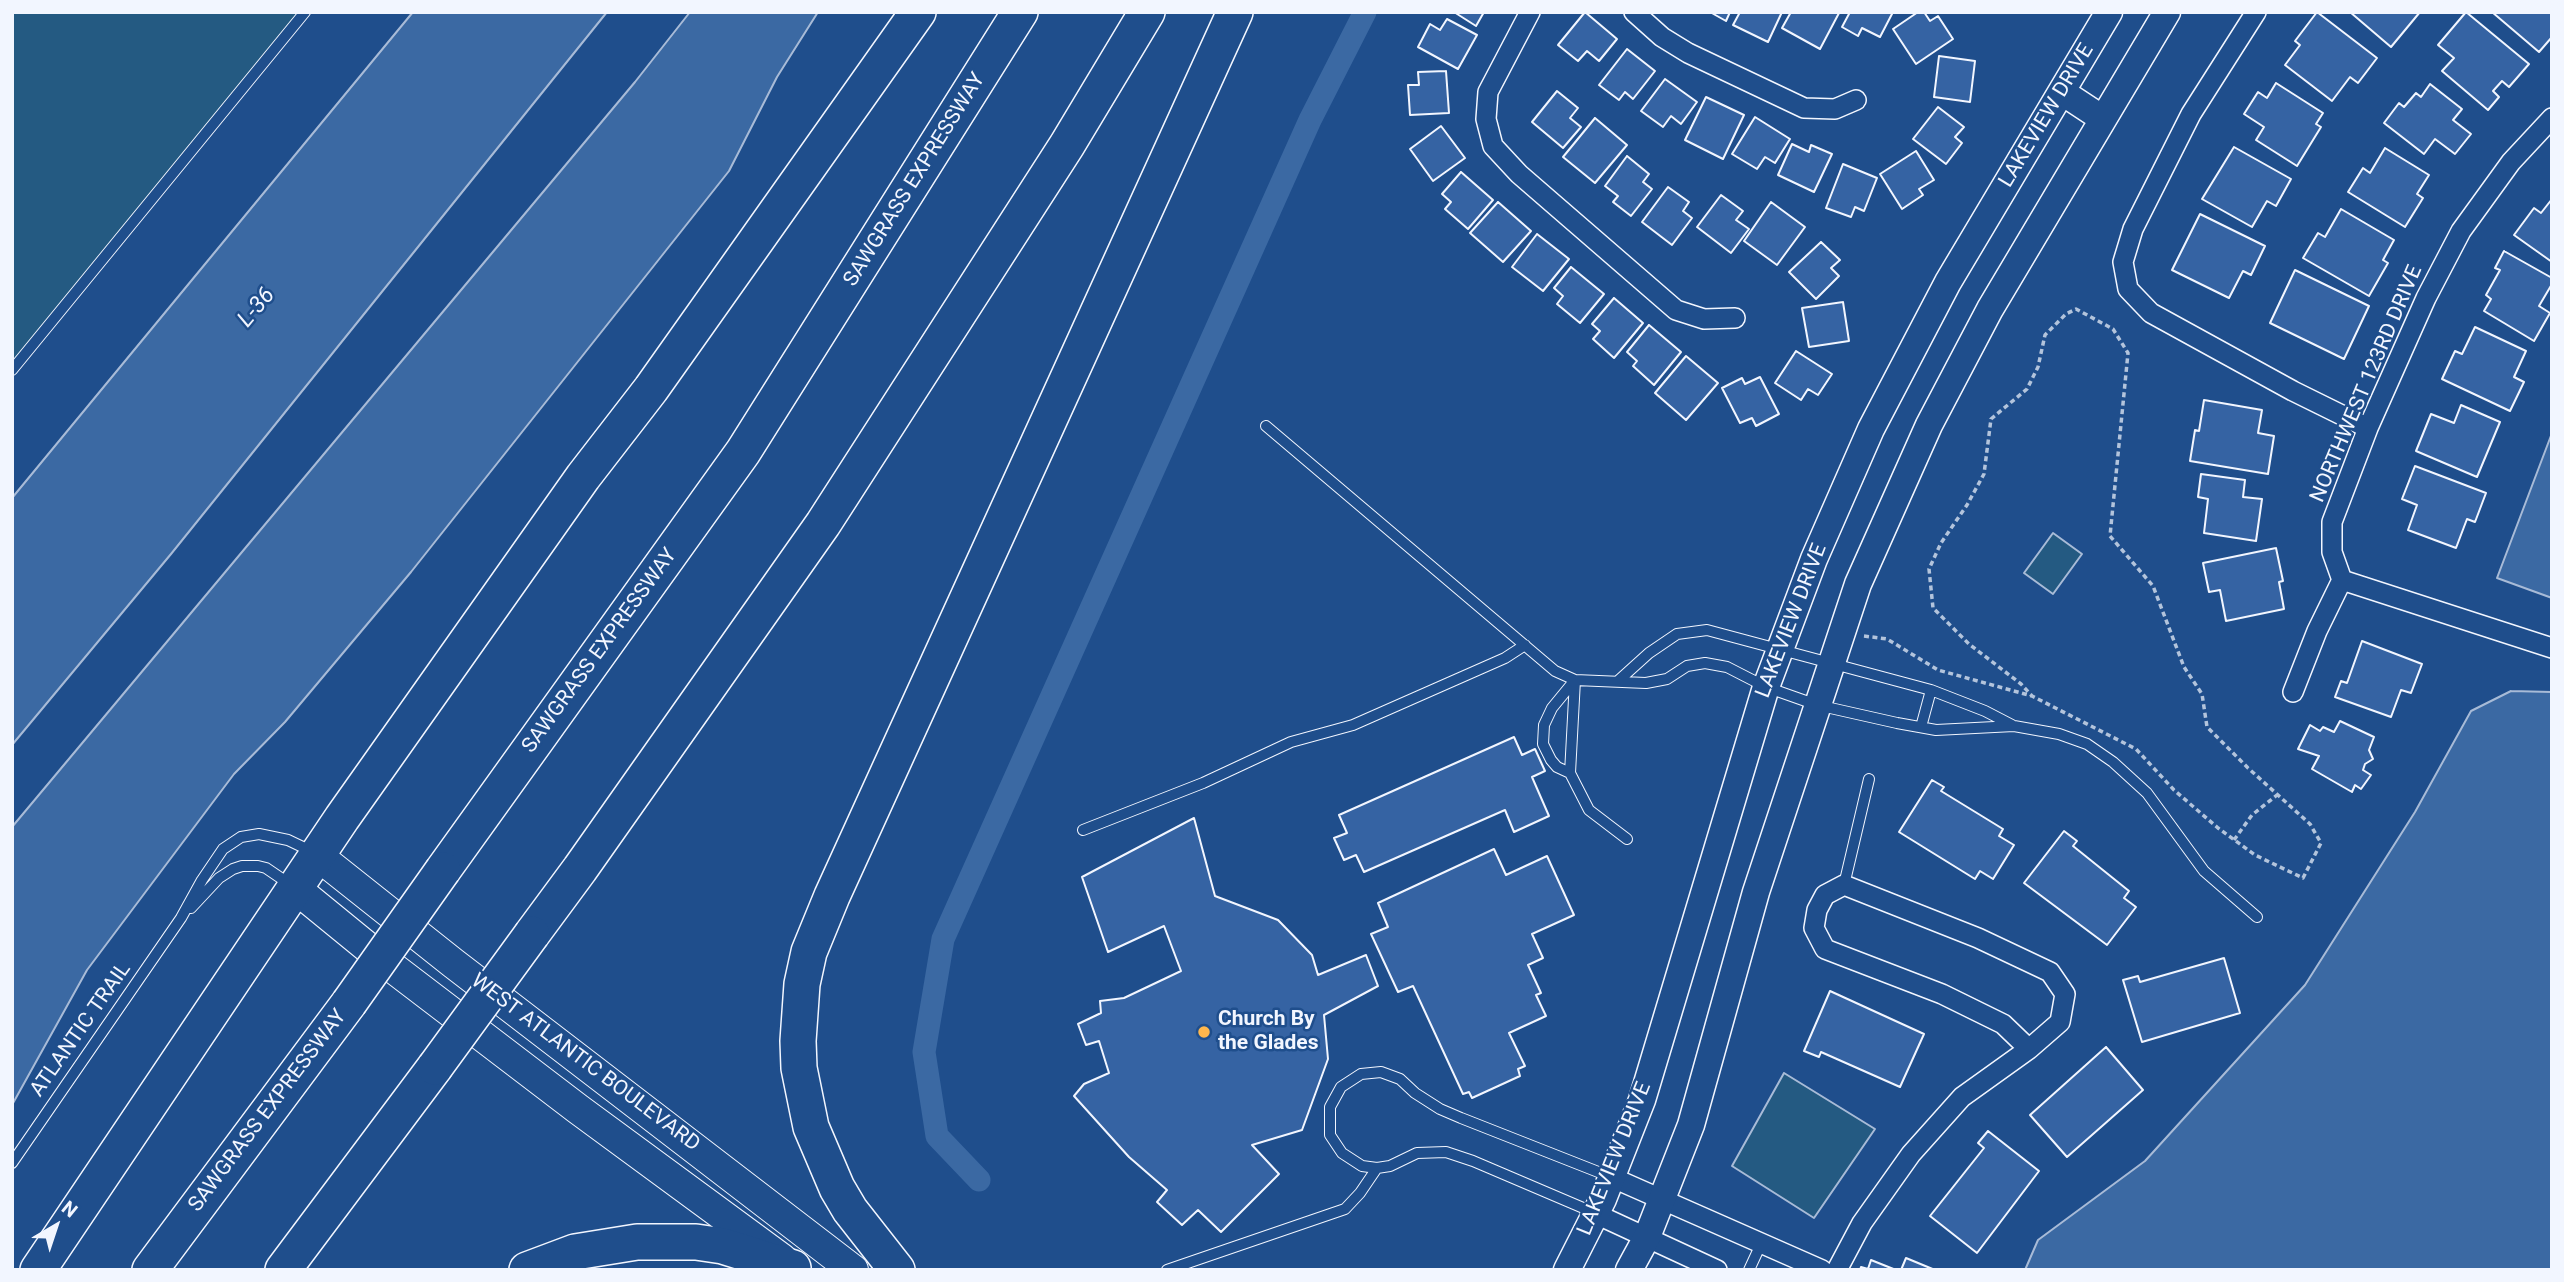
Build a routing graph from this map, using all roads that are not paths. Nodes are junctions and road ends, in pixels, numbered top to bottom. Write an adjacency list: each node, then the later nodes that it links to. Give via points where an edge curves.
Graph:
1 (305, 12): 16 (lane)
2 (918, 12): 36 (highway)
3 (1020, 12): 51 (highway, SAWGRASS EXPRESSWAY, bridge, via 743,452 349,1003)
4 (1147, 12): 52 (highway, bridge, via 1067,145 822,524 580,869)
5 (1235, 12): 55 (highway, via 809,952 798,1041 811,1127 850,1210)
6 (1530, 12): 15 (street, via 1488,92 1486,119 1493,146 1518,174 1676,310 1703,319)
7 (1634, 12): 12 (street, via 1688,53 1804,108 1835,108)
8 (2109, 12): 11 (street, LAKEVIEW DRIVE)
9 (2167, 12): 14 (street)
10 (2256, 12): 18 (street, via 2191,114 2133,229 2123,262 2129,289 2151,313)
11 (2062, 92): 14 (street); 22 (street, LAKEVIEW DRIVE, via 1948,282 1871,429)
12 (1856, 100)
13 (2552, 118): 18 (street, NORTHWEST 123RD DRIVE, via 2511,162 2461,231)
14 (2103, 119): 23 (street, via 1990,309 1929,425 1858,584)
15 (1735, 318)
16 (12, 370)
17 (1266, 426): 20 (lane)
18 (2368, 428): 19 (street, NORTHWEST 123RD DRIVE, via 2333,522 2332,552)
19 (2342, 580): 21 (street); 28 (street)
20 (1524, 645): 24 (lane, via 1555,671); 34 (lane, via 1505,658 1353,725 1292,742)
21 (2552, 648)
22 (1779, 649): 23 (lane); 25 (lane, via 1707,630 1677,634); 26 (street, LAKEVIEW DRIVE)
23 (1830, 664): 27 (lane); 29 (street)
24 (1575, 680): 25 (lane); 32 (lane); 32 (lane, via 1544,725 1544,744 1551,760)
25 (1618, 681): 26 (lane, via 1667,679 1687,666 1705,663 1727,667)
26 (1766, 687): 29 (lane); 44 (street, LAKEVIEW DRIVE, via 1642,1100)
27 (1931, 690): 30 (lane); 31 (lane)
28 (2293, 692)
29 (1817, 705): 31 (lane); 45 (street, via 1756,892 1691,1125)
30 (2014, 726): 31 (lane); 39 (lane, via 2087,744 2113,762 2147,793 2204,871)
31 (1921, 727)
32 (1570, 773): 35 (lane, via 1589,810)
33 (1869, 779): 37 (lane)
34 (1083, 830)
35 (1626, 839)
36 (317, 855): 38 (highway); 40 (lane, ATLANTIC TRAIL, via 272,835 248,835 232,842 216,856); 54 (main road, WEST ATLANTIC BOULEVARD)
37 (1844, 884): 41 (street, via 1825,895 1817,910 1814,928 1825,949 1979,1012 2003,1024); 41 (street, via 2050,972 2065,993 2060,1022)
38 (295, 888): 40 (lane, ATLANTIC TRAIL, via 267,869 248,865 219,878); 49 (main road, WEST ATLANTIC BOULEVARD, via 567,1101); 50 (highway)
39 (2257, 917)
40 (181, 918): 42 (lane, ATLANTIC TRAIL)
41 (2029, 1049): 62 (street, via 1962,1097 1911,1154 1861,1223)
42 (12, 1163)
43 (1377, 1168): 44 (lane, via 1363,1166 1342,1153 1330,1135 1330,1107 1342,1087 1361,1074 1381,1072 1400,1079 1440,1109); 46 (lane, via 1417,1153 1446,1152); 56 (lane, via 1345,1209)
44 (1611, 1177): 45 (street); 46 (street, LAKEVIEW DRIVE)
45 (1662, 1201): 47 (street); 48 (street)
46 (1596, 1214): 47 (street); 57 (street, LAKEVIEW DRIVE)
47 (1647, 1237): 58 (street); 59 (street)
48 (1760, 1244): 60 (lane); 61 (street)
49 (794, 1269): 53 (highway, via 723,1246 637,1242 586,1250)
50 (38, 1270)
51 (150, 1270)
52 (283, 1270)
53 (527, 1270)
54 (853, 1270)
55 (897, 1270)
56 (1167, 1270)
57 (1567, 1270)
58 (1629, 1270)
59 (1717, 1270)
60 (1749, 1270)
61 (1822, 1270)
62 (1837, 1270)

